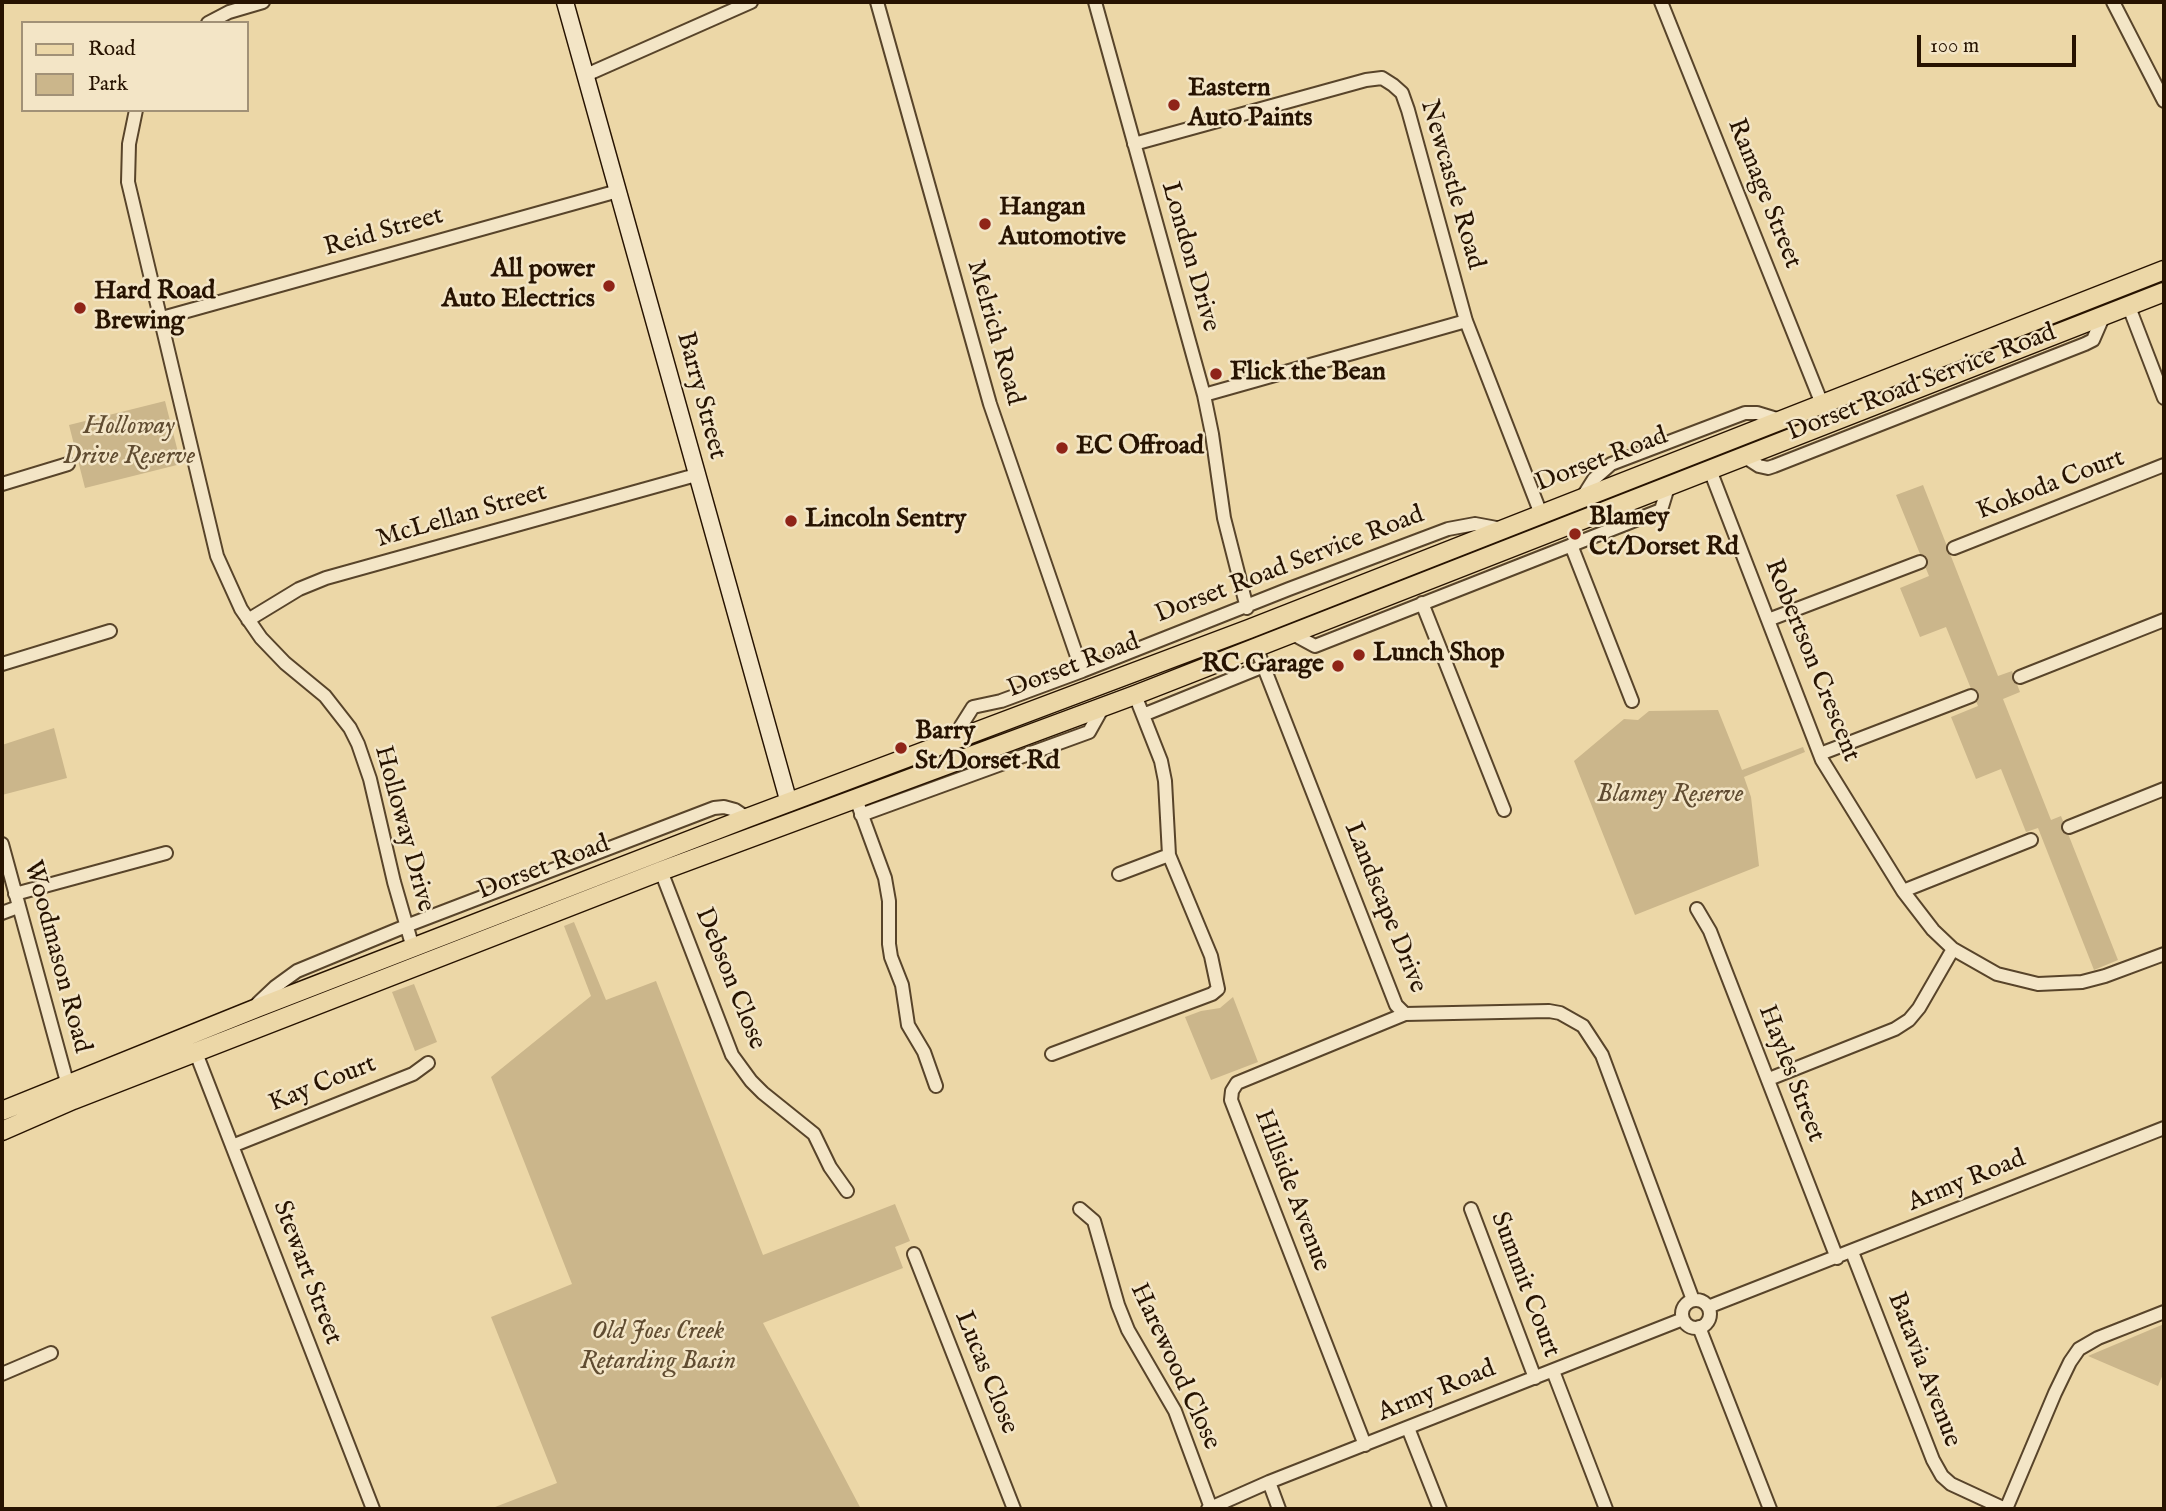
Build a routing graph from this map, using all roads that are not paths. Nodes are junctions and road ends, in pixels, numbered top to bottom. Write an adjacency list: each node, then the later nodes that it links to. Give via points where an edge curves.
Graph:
1 (263, 2): 8 (street)
2 (565, 2): 9 (main road, Barry Street)
3 (751, 2): 9 (street)
4 (877, 2): 55 (street, Melrich Road, via 990,404)
5 (1095, 2): 12 (street, London Drive)
6 (1661, 2): 25 (street, Ramage Street)
7 (2113, 2): 10 (street)
8 (212, 21)
9 (586, 75): 13 (main road, Barry Street)
10 (2164, 101)
11 (136, 112): 19 (street, Holloway Drive, via 128,182)
12 (1134, 144): 20 (street, Newcastle Road, via 1382,78 1402,93 1408,110); 23 (street, London Drive)
13 (618, 191): 19 (street, Reid Street); 33 (main road, Barry Street)
14 (2164, 270): 15 (main road, Dorset Road)
15 (2122, 287): 17 (main road); 21 (main road, Dorset Road)
16 (2164, 292): 17 (main road, Dorset Road)
17 (2129, 307): 18 (main road, Dorset Road); 24 (street)
18 (2103, 317): 22 (main road, Dorset Road); 29 (street, Dorset Road Service Road, via 2093,340 2085,344 1774,466 1759,466)
19 (162, 318): 46 (street, Holloway Drive, via 217,556)
20 (1466, 321): 23 (street); 37 (street, Newcastle Road)
21 (1957, 351): 22 (main road); 25 (main road, Dorset Road)
22 (1977, 365): 27 (main road, Dorset Road)
23 (1204, 395): 45 (street, London Drive, via 1224,518)
24 (2164, 398)
25 (1822, 404): 26 (main road, Dorset Road); 27 (main road)
26 (1780, 420): 28 (main road, Dorset Road); 36 (street, Dorset Road Service Road, via 1745,413 1611,464)
27 (1830, 424): 29 (main road, Dorset Road)
28 (1702, 450): 32 (main road); 36 (main road, Dorset Road)
29 (1745, 457): 32 (main road, Dorset Road)
30 (68, 464): 34 (street)
31 (2164, 465): 40 (street, Kokoda Court)
32 (1710, 470): 35 (main road, Dorset Road); 47 (street, Robertson Crescent)
33 (696, 475): 46 (street, McLellan Street, via 326,578); 66 (main road, Barry Street)
34 (2, 484)
35 (1668, 487): 39 (street, via 1661,510); 41 (main road, Dorset Road)
36 (1582, 498): 37 (main road, Dorset Road)
37 (1541, 514): 38 (main road, Dorset Road)
38 (1502, 529): 45 (street, Dorset Road Service Road, via 1475,524 1448,529); 49 (main road, Dorset Road)
39 (1571, 545): 43 (street); 59 (street)
40 (1954, 548)
41 (1474, 562): 43 (street); 51 (main road, Dorset Road)
42 (1920, 562): 47 (street)
43 (1447, 593): 44 (street)
44 (1422, 603): 51 (street, via 1315,646); 68 (street)
45 (1247, 608): 55 (street, Dorset Road Service Road)
46 (248, 620): 82 (street, Holloway Drive, via 273,651 331,703 358,744)
47 (1768, 620): 63 (street, Robertson Crescent)
48 (2164, 620): 56 (street)
49 (1248, 629): 52 (main road); 62 (main road, Dorset Road)
50 (110, 631): 53 (street)
51 (1291, 633): 52 (main road, Dorset Road)
52 (1256, 647): 54 (street, Landscape Drive); 57 (main road, Dorset Road)
53 (2, 664)
54 (1264, 666): 61 (street); 87 (street, Landscape Drive, via 1396,1005)
55 (1082, 671): 62 (street, Dorset Road Service Road, via 973,707)
56 (2020, 677)
57 (1135, 695): 60 (main road, Dorset Road); 61 (street)
58 (1971, 696): 63 (street)
59 (1632, 701)
60 (1103, 707): 64 (main road, Dorset Road); 67 (street, via 1089,732)
61 (1143, 715): 75 (street, via 1165,781)
62 (957, 739): 64 (main road); 66 (main road, Dorset Road)
63 (1820, 754): 78 (street, Robertson Crescent)
64 (973, 755): 67 (main road, Dorset Road)
65 (2164, 789): 71 (street)
66 (789, 803): 69 (main road, Dorset Road); 70 (main road)
67 (859, 807): 70 (main road, Dorset Road); 94 (street, via 885,877 891,957 902,985 908,1025)
68 (1504, 810)
69 (747, 818): 82 (street, via 735,810 714,808); 83 (main road, Dorset Road)
70 (795, 822): 76 (main road, Dorset Road)
71 (2070, 827)
72 (2031, 840): 78 (street)
73 (2, 845): 79 (street, Woodmason Road)
74 (166, 853): 79 (street)
75 (1169, 855): 77 (street); 90 (street, via 1211,956 1218,989)
76 (662, 871): 89 (main road, Dorset Road); 100 (street, Debson Close, via 732,1055 763,1093 814,1134)
77 (1119, 874)
78 (1903, 891): 84 (street, Robertson Crescent)
79 (17, 901): 81 (street); 93 (street, Woodmason Road)
80 (1697, 909): 92 (street, Hayles Street)
81 (2, 913)
82 (406, 926): 83 (street, Holloway Drive); 86 (street, via 297,971)
83 (413, 947): 86 (main road, Dorset Road)
84 (1952, 948): 85 (street, Robertson Crescent, via 1997,974 2038,984 2082,982); 92 (street, via 1909,1020)
85 (2164, 954)
86 (257, 1007): 88 (main road, Dorset Road)
87 (1405, 1014): 106 (street, Landscape Drive, via 1549,1011 1583,1026 1602,1055); 116 (street, Hillside Avenue, via 1237,1083 1231,1100)
88 (189, 1035): 89 (main road); 93 (main road, Dorset Road)
89 (196, 1053): 95 (main road, Dorset Road); 99 (street, Stewart Street)
90 (1052, 1054)
91 (428, 1063): 99 (street, Kay Court, via 413,1074)
92 (1769, 1079): 105 (street, Hayles Street)
93 (67, 1083): 95 (main road); 96 (main road, Dorset Road)
94 (936, 1086)
95 (73, 1100): 98 (main road, Dorset Road)
96 (2, 1111)
97 (2164, 1128): 103 (street, Army Road)
98 (2, 1131)
99 (232, 1146): 118 (street, Stewart Street)
100 (847, 1191)
101 (1080, 1209): 120 (street, Harewood Close, via 1094,1221 1128,1330 1175,1411)
102 (1471, 1209): 114 (street, Summit Court)
103 (1852, 1252): 105 (street, Army Road); 125 (street, Batavia Avenue, via 1942,1476)
104 (914, 1254): 119 (street, Lucas Close)
105 (1836, 1258): 107 (street, Army Road)
106 (1693, 1300): 107 (street); 109 (street, via 1684,1307)
107 (1708, 1307): 110 (street, via 1709,1320)
108 (2164, 1312): 125 (street, via 2079,1349 2055,1393)
109 (1683, 1319): 110 (street); 112 (street, Army Road)
110 (1699, 1327): 124 (street)
111 (51, 1353): 113 (street)
112 (1553, 1371): 114 (street, Army Road); 123 (street)
113 (2, 1374)
114 (1535, 1378): 115 (street, Army Road)
115 (1408, 1428): 116 (street, Army Road); 122 (street)
116 (1365, 1446): 117 (street, Army Road)
117 (1269, 1482): 120 (street, Army Road); 121 (street)
118 (373, 1509)
119 (1014, 1509)
120 (1210, 1509)
121 (1279, 1509)
122 (1440, 1509)
123 (1606, 1509)
124 (1770, 1509)
125 (2006, 1509)

